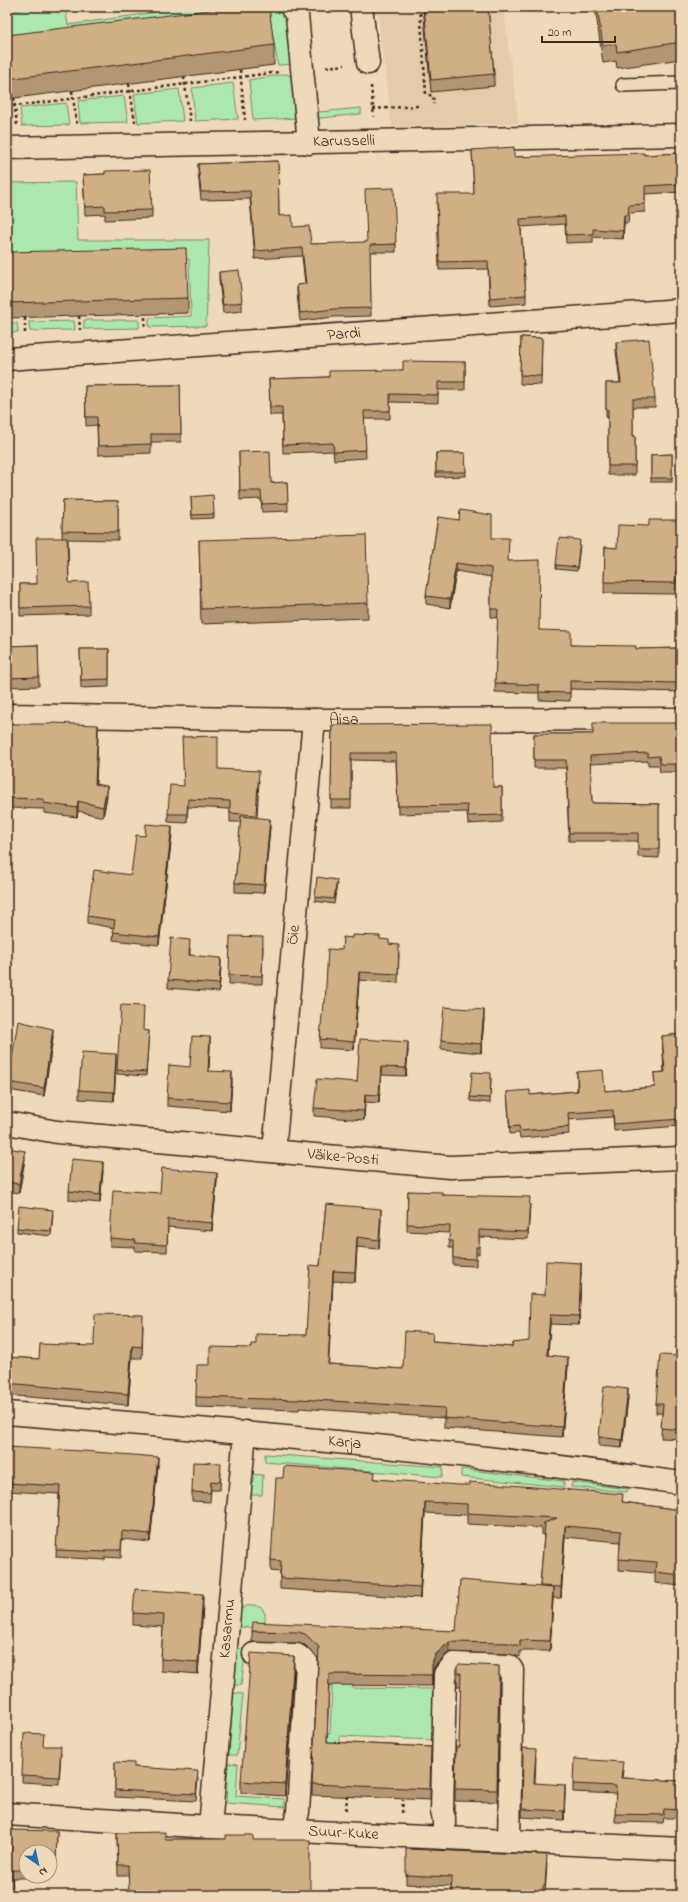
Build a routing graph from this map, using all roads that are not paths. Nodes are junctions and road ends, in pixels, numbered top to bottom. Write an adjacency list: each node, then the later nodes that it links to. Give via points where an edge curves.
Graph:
1 (291, 7): 8 (street, via 297,15)
2 (362, 7): 3 (street)
3 (368, 63)
4 (681, 83): 5 (lane)
5 (623, 85)
6 (681, 135): 8 (street, Karusselli)
7 (12, 139): 8 (street, Karusselli)
8 (309, 143)
9 (681, 310): 10 (street, Pardi)
10 (7, 359)
11 (7, 715): 13 (street, Aisa)
12 (681, 719): 13 (street, Aisa)
13 (314, 720): 15 (street, Õie)
14 (7, 1123): 15 (street, Väike-Posti, via 57,1132)
15 (274, 1151): 16 (street, Väike-Posti, via 450,1167)
16 (681, 1158)
17 (7, 1413): 18 (street, Karja)
18 (245, 1432): 19 (street, Karja, via 563,1466); 22 (street, Kasarmu)
19 (681, 1483)
20 (254, 1654): 23 (street, via 297,1655 307,1663 298,1812)
21 (7, 1814): 22 (street, Suur-Kuke)
22 (210, 1827): 23 (street, Suur-Kuke)
23 (293, 1830): 24 (street, Suur-Kuke)
24 (444, 1838): 25 (street, Suur-Kuke); 25 (street, via 442,1812 445,1674 454,1664 509,1666 512,1670)
25 (508, 1841): 26 (street, Suur-Kuke)
26 (681, 1849)

